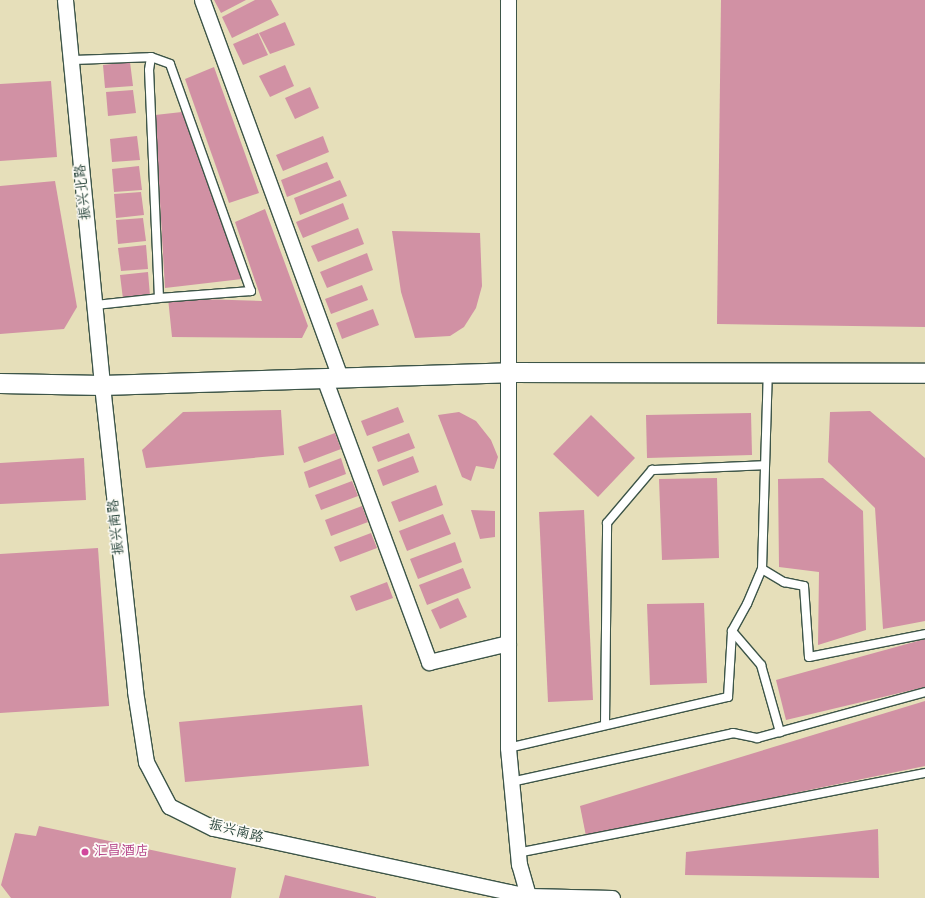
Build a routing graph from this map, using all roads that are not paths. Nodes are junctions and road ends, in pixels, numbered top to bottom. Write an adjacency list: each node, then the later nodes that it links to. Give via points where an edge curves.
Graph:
1 (65, 0): 5 (street, 振兴北路)
2 (202, 0): 11 (street)
3 (508, 0): 8 (street)
4 (151, 57): 5 (lane); 6 (lane, via 148,70); 6 (lane, via 170,64 251,291)
5 (71, 60): 7 (street, 振兴北路)
6 (159, 298): 7 (lane)
7 (94, 304): 13 (street, 振兴北路)
8 (508, 372): 9 (street); 11 (street); 18 (street)
9 (768, 372): 10 (street); 14 (lane)
10 (925, 373)
11 (332, 377): 13 (street); 18 (street, via 429,662)
12 (0, 383): 13 (street)
13 (102, 385): 26 (street, 振兴南路, via 135,691 146,762 169,806 213,828)
14 (765, 465): 15 (lane); 20 (lane, via 652,470 607,523)
15 (762, 569): 16 (lane); 17 (lane, via 784,582 804,586 809,657)
16 (732, 631): 20 (lane, via 728,697); 21 (lane, via 762,665)
17 (925, 634)
18 (508, 644): 22 (street)
19 (925, 692): 21 (lane)
20 (605, 725): 22 (lane)
21 (780, 732): 24 (lane, via 757,738 733,734)
22 (508, 748): 24 (street)
23 (925, 773): 25 (lane)
24 (511, 782): 25 (street)
25 (517, 853): 27 (street)
26 (509, 895): 27 (street, 振兴南路)
27 (529, 897): 28 (street, 振兴南路)
28 (612, 898)

